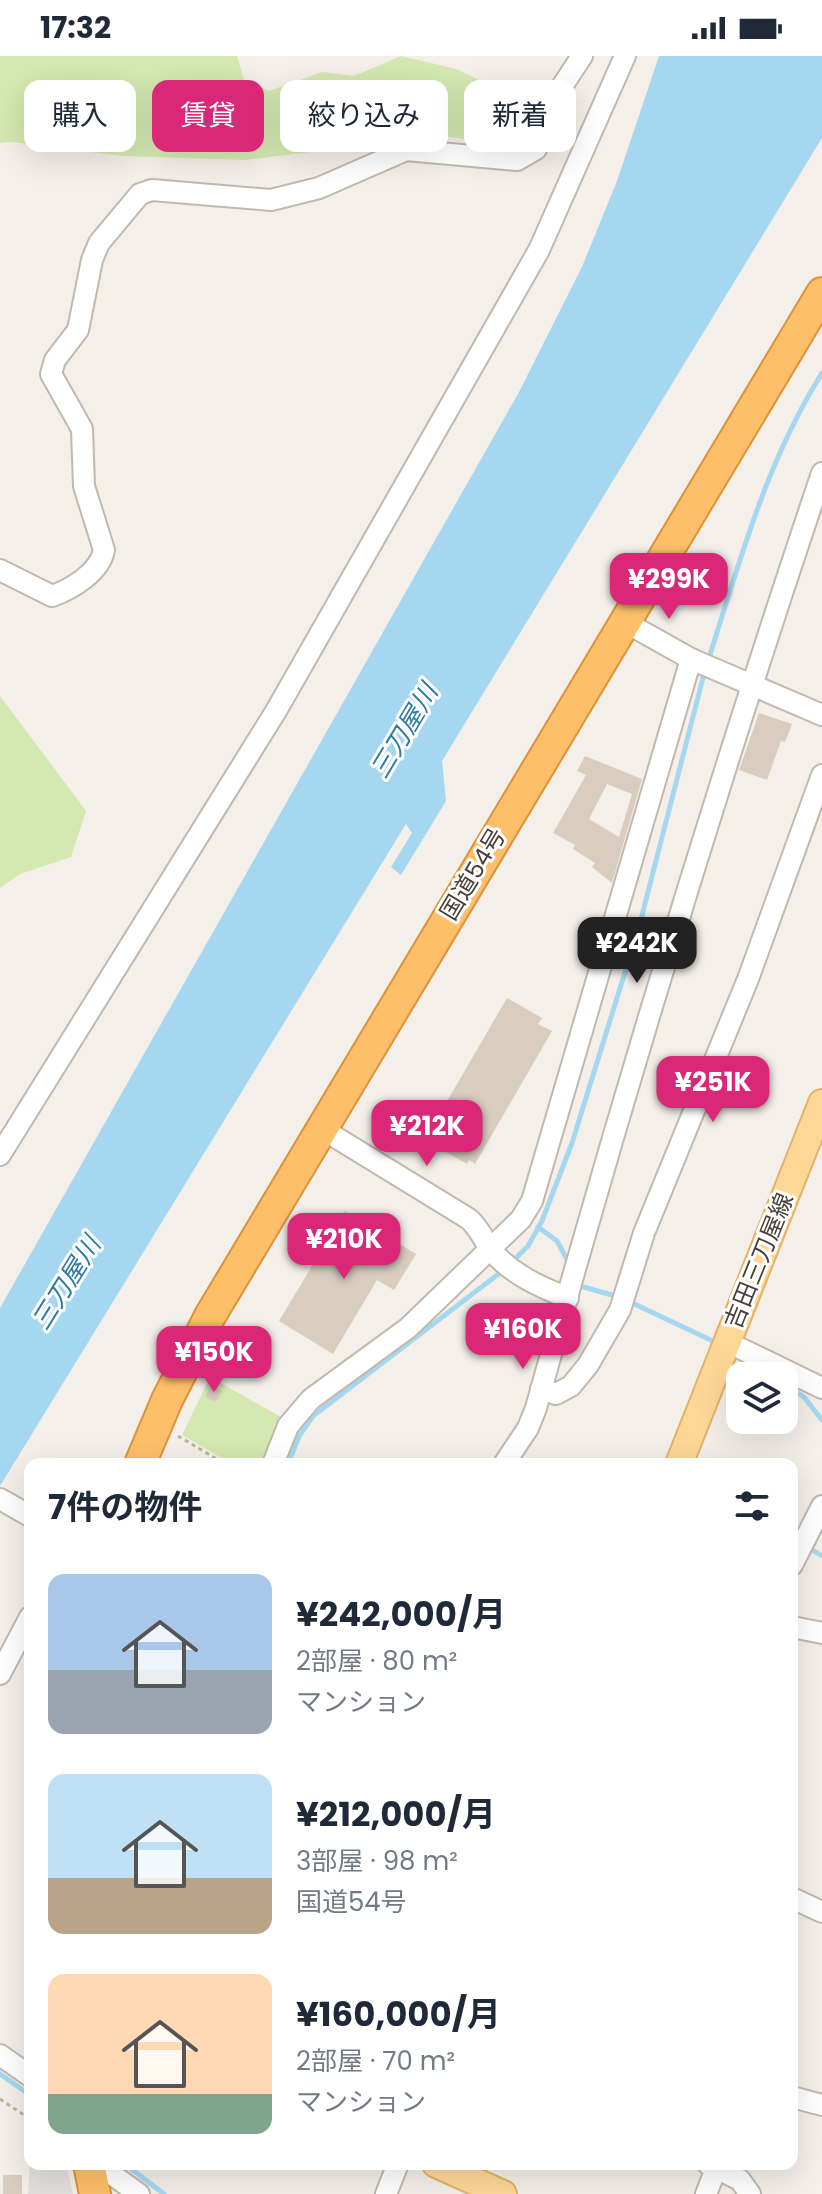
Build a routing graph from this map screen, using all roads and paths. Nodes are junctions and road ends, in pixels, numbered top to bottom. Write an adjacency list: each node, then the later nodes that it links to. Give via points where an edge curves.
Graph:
1 (582, 56): 5 (street, via 563,85 536,149 517,160 406,150 319,188 271,200 152,190 128,204 99,243 78,330 51,374 82,429 84,486 103,557 94,570 52,596)
2 (625, 56): 13 (street, via 573,179 516,290 276,711)
3 (822, 293): 6 (highway, 国道54号)
4 (822, 473): 8 (street)
5 (0, 570)
6 (625, 622): 7 (street); 12 (highway, 国道54号)
7 (701, 663): 8 (street); 14 (street, via 532,1201)
8 (751, 684): 9 (street); 15 (street)
9 (822, 715)
10 (822, 775): 18 (street, via 748,979 644,1233 620,1310 571,1386 556,1394)
11 (822, 1103): 16 (main road, 吉田三刀屋線)
12 (319, 1127): 14 (street, via 469,1219); 20 (highway, 国道54号, via 210,1316)
13 (0, 1155)
14 (490, 1249): 15 (street, via 516,1273); 22 (street, via 408,1328 311,1399 288,1426)
15 (568, 1298): 18 (street)
16 (727, 1342): 17 (street); 24 (main road, 吉田三刀屋線)
17 (822, 1388)
18 (541, 1389): 23 (street)
19 (175, 1435): 21 (path)
20 (143, 1458)
21 (215, 1458)
22 (275, 1458)
23 (514, 1458)
24 (681, 1458)
25 (0, 1499): 27 (street)
26 (822, 1506): 28 (street)
27 (24, 1513)
28 (798, 1553)
29 (24, 1628): 32 (street)
30 (798, 1628): 31 (street)
31 (822, 1633)
32 (0, 1674)
33 (798, 1901): 34 (street)
34 (822, 1912)
35 (0, 2055): 36 (street)
36 (24, 2072)
37 (0, 2099): 40 (path)
38 (798, 2099): 39 (street)
39 (822, 2105)
40 (24, 2115)
41 (106, 2170): 46 (street)
42 (396, 2170): 47 (street)
43 (449, 2170): 48 (main road)
44 (713, 2170): 49 (street)
45 (723, 2170): 50 (street)
46 (139, 2194)
47 (386, 2194)
48 (503, 2194)
49 (706, 2194)
50 (750, 2194)

